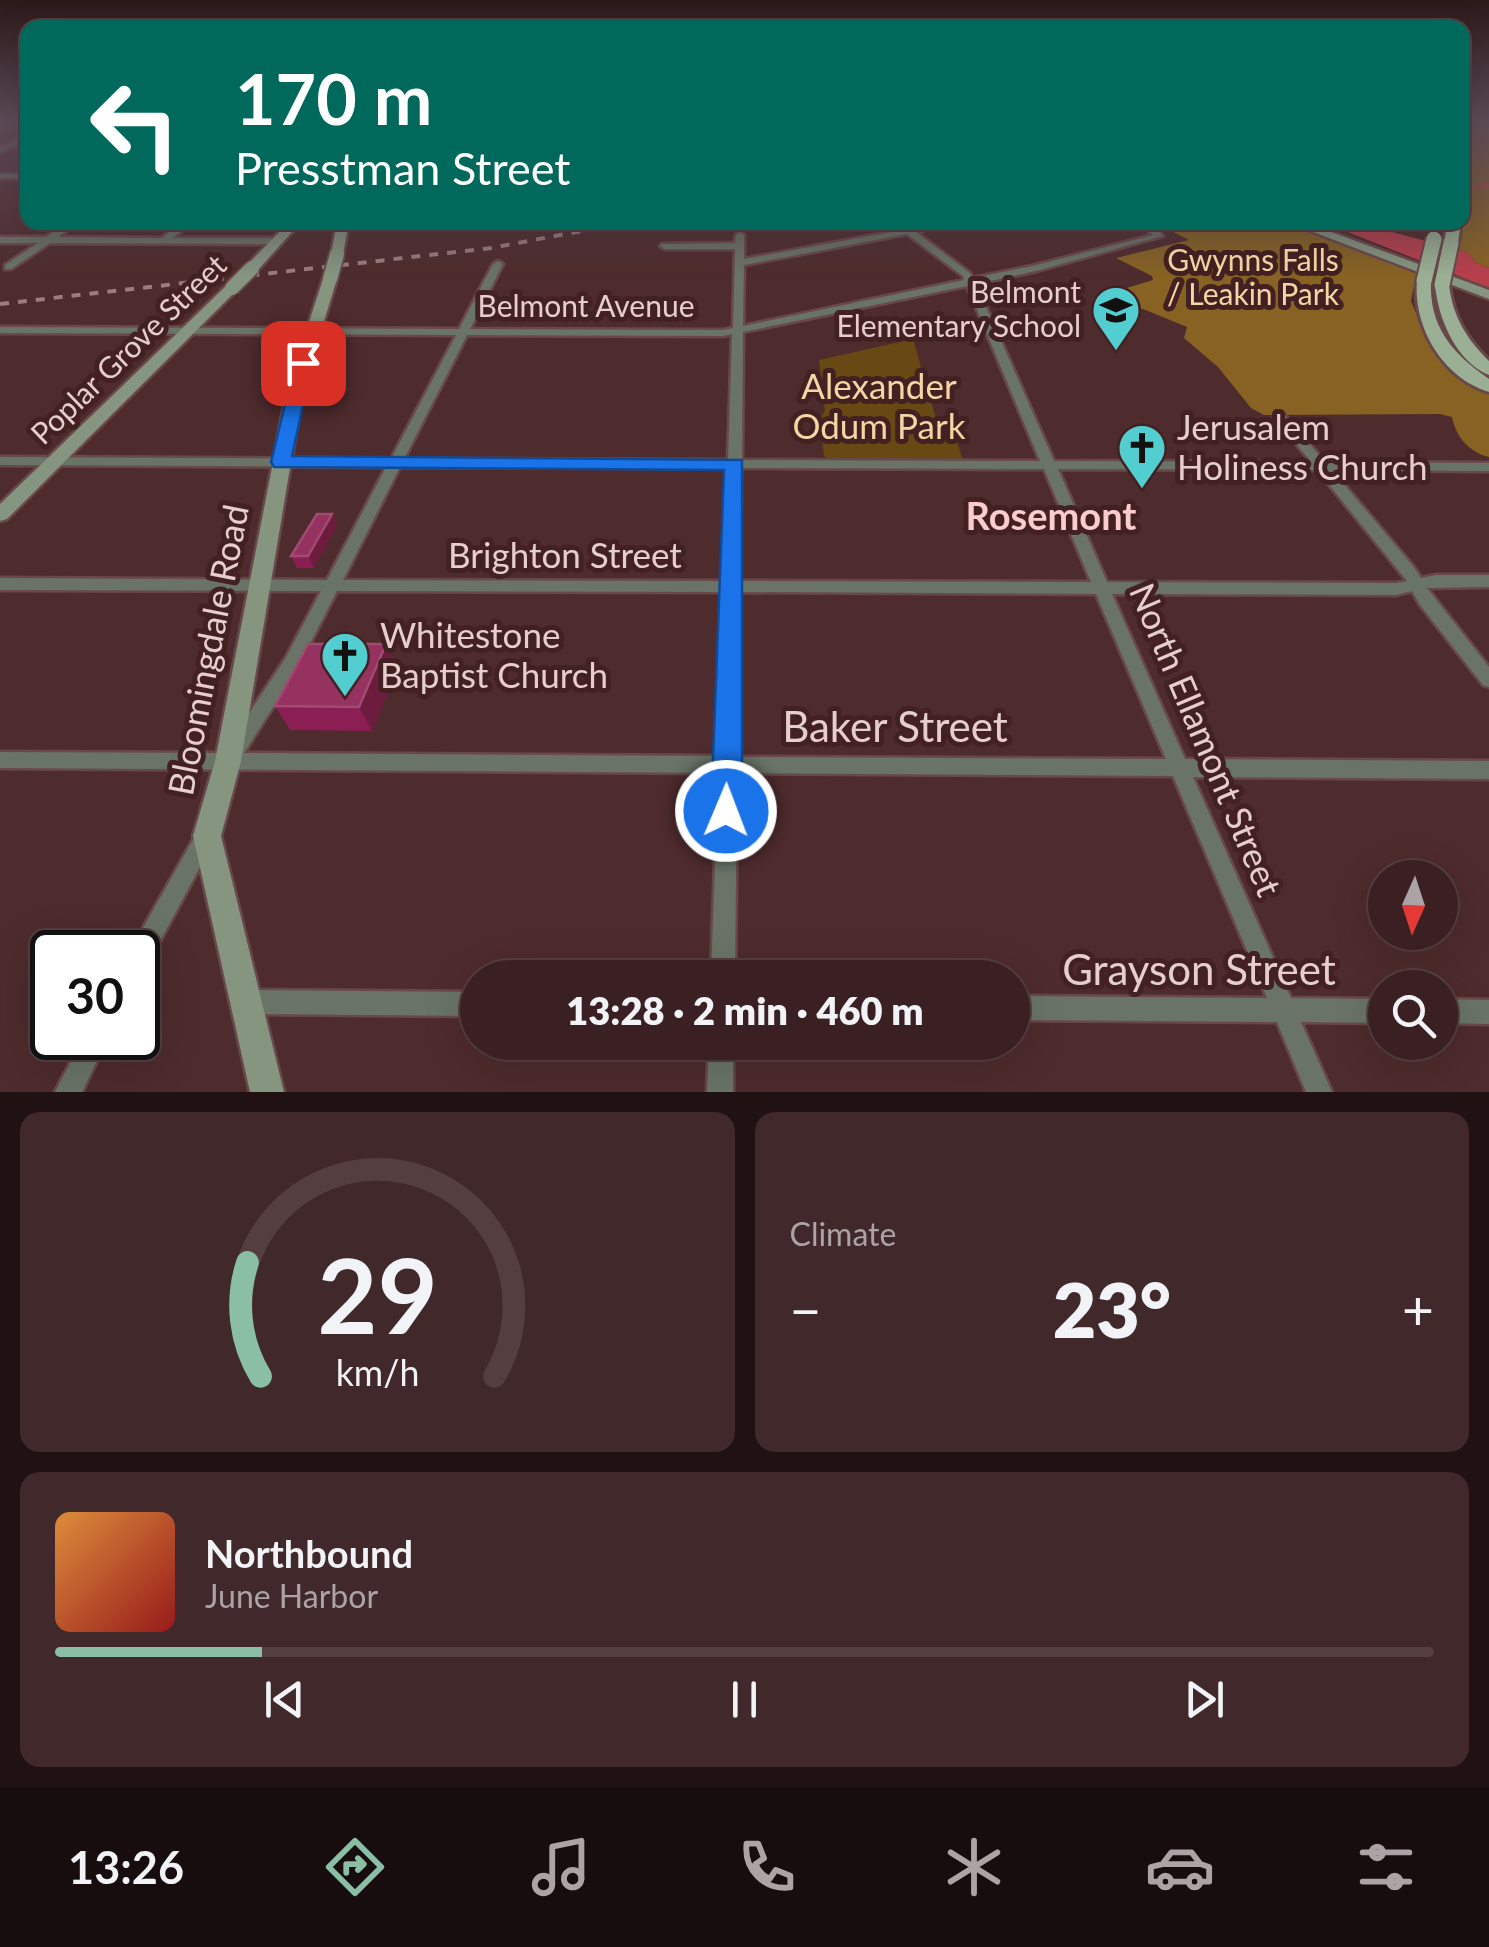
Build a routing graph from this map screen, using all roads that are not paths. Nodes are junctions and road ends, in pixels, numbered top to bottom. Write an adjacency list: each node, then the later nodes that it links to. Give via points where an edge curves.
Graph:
1 (64, 230): 12 (street)
2 (177, 230): 13 (street)
3 (288, 230): 14 (main road, Poplar Grove Street)
4 (342, 230): 22 (main road, Bloomingdale Road, bridge)
5 (880, 230): 16 (street)
6 (907, 230): 19 (street, North Ellamont Street)
7 (1155, 230): 19 (street, Belmont Avenue, via 1160,234)
8 (1314, 230): 20 (main road)
9 (1436, 230): 27 (main road, bridge, via 1420,304 1430,333)
10 (1453, 230): 26 (main road, bridge, via 1443,308)
11 (0, 240): 12 (street)
12 (48, 240): 13 (street); 18 (street)
13 (164, 240): 14 (street)
14 (278, 241): 23 (main road, Poplar Grove Street, bridge)
15 (665, 246): 16 (street)
16 (740, 248): 25 (street)
17 (498, 264): 24 (street)
18 (8, 267)
19 (970, 282): 25 (street, Belmont Avenue); 34 (street, North Ellamont Street)
20 (1489, 295)
21 (0, 330): 23 (street, Belmont Avenue)
22 (314, 330): 23 (street, Belmont Avenue); 24 (street, Belmont Avenue); 31 (main road, Bloomingdale Road)
23 (187, 331): 30 (main road, Poplar Grove Street)
24 (463, 331): 25 (street, Belmont Avenue); 32 (street)
25 (738, 331): 33 (street)
26 (1489, 370)
27 (1489, 387)
28 (1280, 417): 35 (street)
29 (0, 462): 30 (street)
30 (54, 462): 31 (street); 37 (main road, Poplar Grove Street)
31 (281, 462): 32 (street); 41 (main road, Bloomingdale Road)
32 (395, 463): 33 (street); 42 (street)
33 (734, 464): 34 (street); 43 (street)
34 (1047, 466): 35 (street); 44 (street, North Ellamont Street)
35 (1322, 467): 36 (street); 40 (street)
36 (1489, 467)
37 (0, 515)
38 (1489, 581): 40 (street, Brighton Street)
39 (0, 584): 41 (street, Brighton Street)
40 (1416, 584): 44 (street, Brighton Street); 45 (street)
41 (258, 585): 42 (street, Brighton Street); 47 (main road, Bloomingdale Road)
42 (332, 586): 43 (street, Brighton Street); 47 (street, via 292,664)
43 (732, 587): 44 (street, Brighton Street); 48 (street)
44 (1102, 588): 49 (street, North Ellamont Street)
45 (1489, 680)
46 (0, 760): 47 (street, Baker Street)
47 (228, 761): 48 (street, Baker Street); 51 (main road, Bloomingdale Road)
48 (728, 764): 49 (street, Baker Street); 53 (street)
49 (1178, 766): 50 (street, Baker Street); 57 (street, North Ellamont Street)
50 (1489, 770)
51 (206, 836): 52 (street); 54 (main road, Bloomingdale Road)
52 (154, 930)
53 (723, 960)
54 (244, 1002): 55 (street); 64 (main road, Bloomingdale Road)
55 (460, 1004)
56 (1030, 1008): 57 (street, Grayson Street)
57 (1284, 1010): 58 (street, Grayson Street); 66 (street, North Ellamont Street)
58 (1368, 1011)
59 (1458, 1011): 60 (street)
60 (1489, 1012)
61 (85, 1060): 63 (street)
62 (721, 1060): 65 (street)
63 (68, 1092)
64 (268, 1092)
65 (720, 1092)
66 (1319, 1092)

